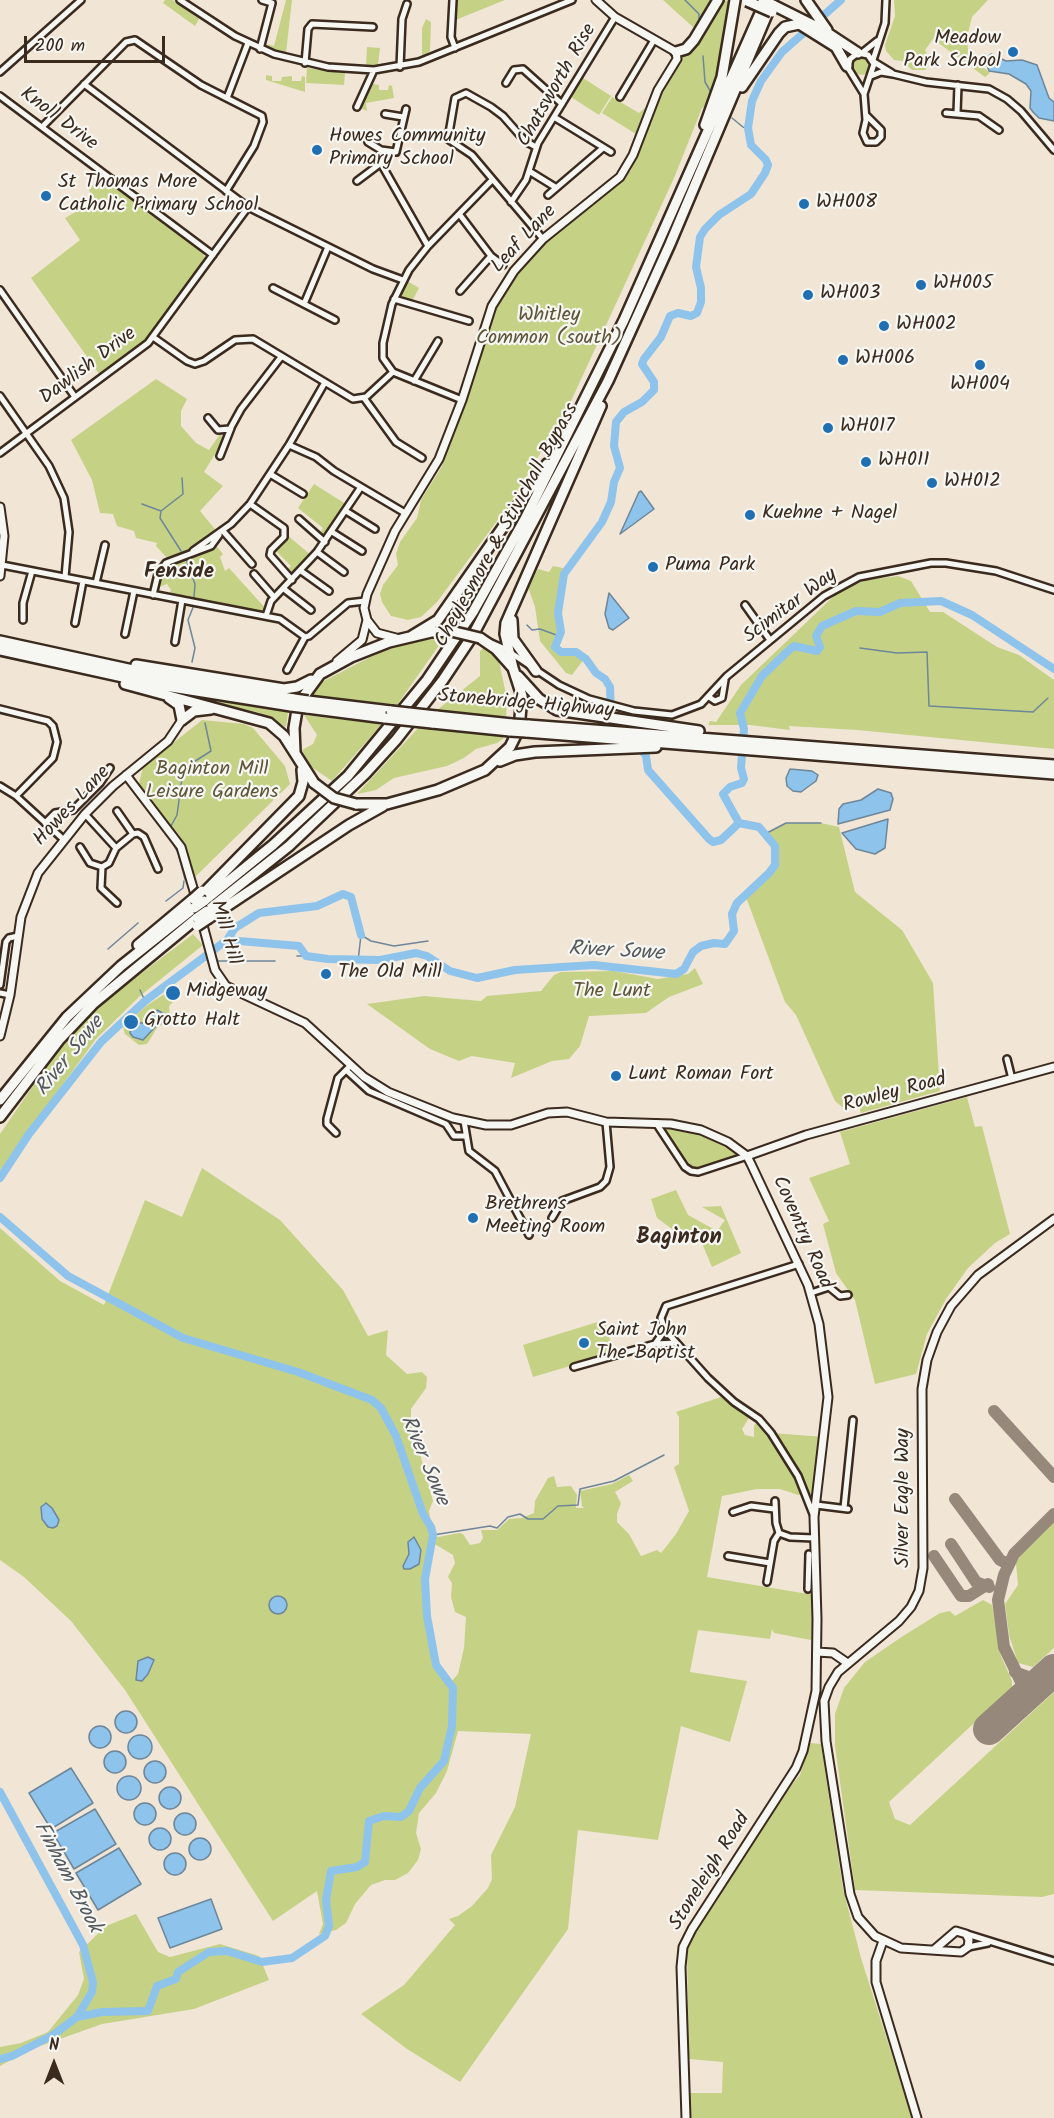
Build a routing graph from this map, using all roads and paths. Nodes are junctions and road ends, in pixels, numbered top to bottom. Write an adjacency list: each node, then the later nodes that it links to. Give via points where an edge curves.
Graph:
1 (81, 0): 31 (street)
2 (180, 0): 21 (street)
3 (262, 0): 12 (street)
4 (453, 0): 22 (street, via 451,37)
5 (572, 0): 22 (street)
6 (596, 0): 15 (street)
7 (717, 0): 24 (highway, via 694,40 686,49)
8 (735, 0): 66 (highway, via 722,77)
9 (746, 0): 14 (highway, bridge)
10 (806, 0): 16 (highway)
11 (886, 0): 19 (street)
12 (273, 1): 23 (street)
13 (407, 3): 29 (street, via 402,19)
14 (769, 3): 16 (highway); 48 (highway, Cheylesmore & Stivichall Bypass); 66 (highway, Cheylesmore & Stivichall Bypass)
15 (615, 17): 20 (street); 42 (street, Chatsworth Rise)
16 (807, 22): 18 (highway); 18 (highway); 48 (highway, via 785,27 770,43)
17 (373, 27): 27 (street, via 312,24)
18 (822, 31): 25 (highway); 28 (highway, via 840,51)
19 (879, 38): 25 (street); 26 (street)
20 (654, 40): 24 (street); 40 (street)
21 (248, 44): 23 (street); 41 (street)
22 (455, 48): 29 (street)
23 (260, 49): 27 (street)
24 (676, 52): 73 (street, Leaf Lane, via 676,61 658,90 620,177)
25 (860, 53): 26 (street); 28 (street)
26 (873, 60): 32 (street); 33 (street)
27 (304, 63): 30 (street)
28 (847, 66): 34 (street)
29 (400, 67): 30 (street)
30 (374, 70): 43 (street)
31 (0, 72)
32 (893, 74): 33 (street, via 881,72); 37 (street)
33 (869, 78): 34 (street); 38 (street)
34 (856, 80): 38 (street)
35 (506, 83): 42 (street, via 514,70 523,69)
36 (84, 84): 41 (street, via 126,42 133,40); 53 (street); 68 (street)
37 (958, 85): 46 (street); 59 (street, via 989,89 1008,99)
38 (864, 94): 49 (street)
39 (0, 96): 53 (street, Knoll Drive)
40 (620, 97)
41 (227, 98): 68 (street, via 259,112 263,119 254,146)
42 (562, 104): 51 (street, Chatsworth Rise)
43 (357, 107)
44 (406, 109): 50 (street)
45 (946, 113): 46 (street)
46 (957, 113): 55 (street, via 984,118)
47 (385, 114): 50 (street)
48 (725, 114): 92 (highway, Cheylesmore & Stivichall Bypass)
49 (866, 115): 52 (street); 54 (street)
50 (403, 117): 60 (street, via 397,150)
51 (554, 117): 57 (street, Chatsworth Rise); 58 (street)
52 (873, 124): 54 (street); 54 (street, via 882,133 876,142 865,139)
53 (42, 127): 76 (street, Knoll Drive)
54 (865, 127)
55 (999, 130)
56 (368, 141): 60 (street)
57 (536, 147): 63 (street, Chatsworth Rise); 64 (street, via 525,141 501,113 470,94 457,95 448,139 470,153)
58 (603, 148): 61 (street); 67 (street)
59 (1054, 150)
60 (383, 151): 62 (street)
61 (611, 152)
62 (381, 163): 65 (street); 74 (street)
63 (529, 171): 67 (street); 70 (street, Chatsworth Rise)
64 (492, 180): 70 (street); 72 (street)
65 (357, 181)
66 (685, 184): 103 (highway, Cheylesmore & Stivichall Bypass)
67 (555, 187): 69 (street)
68 (226, 191): 71 (street)
69 (548, 195)
70 (511, 202): 73 (street)
71 (248, 207): 75 (street); 76 (street, Dawlish Drive)
72 (460, 214): 74 (street); 77 (street)
73 (543, 239): 97 (street, Leaf Lane, via 514,271 492,306)
74 (428, 246): 79 (street)
75 (328, 247): 79 (street); 84 (street)
76 (213, 255): 87 (street, Dawlish Drive)
77 (491, 256): 78 (street); 82 (street)
78 (503, 265)
79 (403, 280): 83 (street)
80 (273, 288): 84 (street)
81 (0, 290): 95 (street)
82 (460, 291)
83 (394, 299): 86 (street); 90 (street, via 382,350 385,363)
84 (304, 304): 85 (street)
85 (335, 320)
86 (469, 321)
87 (153, 337): 89 (street, via 193,363 204,361 242,338 253,339); 95 (street, Dawlish Drive)
88 (438, 341): 91 (street)
89 (281, 357): 93 (street); 99 (street)
90 (393, 372): 91 (street); 96 (street)
91 (414, 381): 97 (street)
92 (608, 381): 142 (highway, via 605,397); 194 (highway, Cheylesmore & Stivichall Bypass, via 500,586 443,680 396,740 337,803 263,868)
93 (324, 384): 96 (street, via 348,398); 101 (street)
94 (0, 396): 100 (street)
95 (75, 397): 100 (street, Dawlish Drive)
96 (364, 398): 105 (street, via 396,442)
97 (462, 400): 112 (street, Leaf Lane, via 434,471)
98 (208, 418): 99 (street, via 218,430)
99 (231, 428): 104 (street)
100 (26, 433): 102 (street, Dawlish Drive); 128 (street, via 54,475 65,503 69,532)
101 (289, 445): 106 (street); 107 (street)
102 (0, 453)
103 (559, 453): 149 (highway, via 438,620); 194 (highway, Cheylesmore & Stivichall Bypass, via 473,612 403,711 348,776)
104 (220, 456)
105 (422, 458)
106 (270, 474): 108 (street); 109 (street)
107 (361, 486): 111 (street); 112 (street)
108 (303, 494)
109 (250, 504): 115 (street); 129 (street, via 284,528 284,537 270,555)
110 (0, 507): 122 (street, via 4,530)
111 (346, 511): 114 (street); 116 (street)
112 (405, 513): 139 (street, Leaf Lane)
113 (299, 519): 117 (street)
114 (375, 529)
115 (222, 532): 121 (street); 136 (street, via 162,567)
116 (332, 532): 117 (street); 119 (street)
117 (325, 542): 120 (street)
118 (105, 545): 131 (street)
119 (362, 551)
120 (317, 552): 124 (street); 125 (street)
121 (252, 564)
122 (2, 565): 123 (street); 127 (street)
123 (32, 571): 128 (street); 144 (street, via 23,603)
124 (301, 571): 129 (street); 135 (street)
125 (344, 572)
126 (254, 574): 137 (street)
127 (0, 576)
128 (65, 577): 130 (street)
129 (292, 580): 132 (street)
130 (83, 581): 131 (street); 146 (street)
131 (96, 583): 134 (street)
132 (284, 589): 137 (street); 141 (street)
133 (1054, 590): 151 (street, Scimitar Way, via 996,571 931,563 870,574 842,584)
134 (134, 591): 136 (street); 147 (street)
135 (329, 591)
136 (153, 594): 138 (street)
137 (274, 597): 143 (street)
138 (182, 600): 143 (street); 153 (street)
139 (365, 601): 145 (street, Leaf Lane); 148 (street, via 348,603)
140 (745, 605): 151 (street)
141 (311, 610)
142 (511, 612): 155 (highway, via 505,630); 161 (highway, via 513,639)
143 (266, 616): 148 (street, via 286,622)
144 (23, 620)
145 (367, 620): 149 (street, via 380,635); 157 (street, via 362,640)
146 (75, 624)
147 (125, 634)
148 (305, 637): 159 (street)
149 (406, 638): 150 (highway, bridge, via 451,631); 157 (highway)
150 (484, 640): 155 (street, Scimitar Way); 160 (highway)
151 (770, 640): 162 (street, Scimitar Way)
152 (0, 641): 156 (highway, Stonebridge Highway)
153 (175, 642)
154 (0, 650): 158 (highway, Stonebridge Highway)
155 (509, 651): 160 (highway); 161 (street, Scimitar Way)
156 (98, 663): 163 (highway, via 284,689); 166 (highway, Stonebridge Highway)
157 (331, 666): 163 (highway)
158 (86, 670): 164 (highway); 166 (highway, Stonebridge Highway)
159 (287, 670)
160 (514, 670): 172 (highway, via 546,705 573,714); 176 (highway, via 522,696 522,719 510,747)
161 (536, 670): 165 (street, Scimitar Way, via 571,691 657,714 688,710)
162 (727, 676): 165 (street, Scimitar Way); 165 (street, Scimitar Way, via 722,698 715,701)
163 (316, 678): 174 (highway, via 296,711)
164 (165, 695): 167 (highway); 169 (highway, via 178,705)
165 (709, 697)
166 (292, 702): 170 (highway, Stonebridge Highway, bridge)
167 (219, 708): 169 (highway, via 194,711); 174 (highway, via 269,723 281,732)
168 (0, 710): 182 (street, via 48,721 57,742 53,758)
169 (182, 720): 179 (street, Howes Lane, via 168,741)
170 (527, 729): 171 (highway, Stonebridge Highway); 172 (highway, Stonebridge Highway, via 637,732)
171 (630, 743): 172 (highway, Stonebridge Highway); 176 (highway, via 525,753)
172 (732, 744): 173 (highway, Stonebridge Highway)
173 (754, 744): 177 (highway, Stonebridge Highway); 180 (highway, Stonebridge Highway)
174 (295, 754): 175 (highway)
175 (301, 765): 183 (highway, bridge, via 314,783 334,798 356,804); 194 (highway, via 300,796 237,858)
176 (493, 765): 183 (highway, via 438,790)
177 (1054, 765)
178 (110, 768): 186 (street, via 70,812 55,813)
179 (126, 775): 185 (street, Howes Lane); 201 (street, Mill Hill, via 181,847 218,976 226,986 305,1023)
180 (1054, 776)
181 (0, 786): 182 (street)
182 (16, 796): 186 (street)
183 (387, 804): 194 (highway)
184 (117, 811): 187 (street)
185 (85, 814): 188 (street, Howes Lane); 190 (street)
186 (45, 823): 188 (street)
187 (133, 834): 190 (street); 192 (street, via 144,837)
188 (63, 839): 195 (street, Howes Lane, via 33,883)
189 (80, 848): 191 (street, via 90,863)
190 (116, 848): 191 (street, via 109,863)
191 (102, 867): 193 (street, via 101,888)
192 (158, 869)
193 (117, 903)
194 (200, 907): 203 (highway, Cheylesmore & Stivichall Bypass, via 121,966 67,1017); 203 (highway, via 114,966 59,1020 25,1061); 206 (highway, Cheylesmore & Stivichall Bypass, via 59,1040)
195 (18, 936): 196 (street, Howes Lane, via 6,942); 198 (street, Howes Lane)
196 (0, 985)
197 (0, 993): 198 (street)
198 (10, 995): 199 (street, Howes Lane)
199 (0, 1036)
200 (1007, 1059): 204 (street)
201 (348, 1067): 207 (street, Mill Hill, via 379,1088); 210 (street, via 338,1078 327,1119); 211 (street, Mill Hill, via 369,1091 446,1124 456,1137)
202 (1054, 1067): 204 (street, Rowley Road)
203 (18, 1076): 205 (highway)
204 (1012, 1079): 212 (street, Rowley Road, via 806,1135)
205 (0, 1100)
206 (0, 1117)
207 (464, 1121): 208 (street, via 511,1125 559,1111); 211 (street)
208 (606, 1122): 209 (street); 213 (street, via 610,1167 606,1181 562,1201)
209 (656, 1123): 212 (street, via 716,1135); 212 (street, via 691,1171)
210 (336, 1133)
211 (465, 1136): 215 (street, via 473,1156 495,1171)
212 (747, 1156): 216 (street, Coventry Road)
213 (552, 1218)
214 (1054, 1220): 239 (street, Silver Eagle Way, via 978,1275 951,1306 937,1332 922,1389 921,1584 908,1612)
215 (529, 1236)
216 (799, 1264): 217 (street, Coventry Road); 219 (street, via 666,1306 661,1318)
217 (811, 1293): 218 (street, via 829,1287 840,1296); 225 (street, Coventry Road, via 828,1397)
218 (848, 1295)
219 (665, 1330): 220 (street); 221 (street)
220 (676, 1343): 221 (street); 228 (street, via 721,1391 759,1419 771,1433 798,1476)
221 (655, 1344): 222 (street)
222 (574, 1367)
223 (853, 1420): 225 (street, via 846,1509)
224 (775, 1501): 226 (street)
225 (816, 1505): 228 (street, Coventry Road)
226 (774, 1509): 227 (street, via 751,1506); 229 (street)
227 (733, 1512)
228 (814, 1517): 230 (street, Coventry Road)
229 (779, 1533): 230 (street); 233 (street)
230 (814, 1538): 235 (street, Coventry Road)
231 (809, 1554): 234 (street)
232 (728, 1556): 233 (street)
233 (770, 1563): 236 (street)
234 (808, 1576): 235 (street); 237 (street)
235 (816, 1577): 238 (street, Coventry Road)
236 (767, 1582)
237 (808, 1588)
238 (817, 1652): 239 (street, via 833,1653); 240 (street, Coventry Road)
239 (846, 1662): 245 (street, Silver Eagle Way, via 826,1694 824,1726 852,1904 864,1925)
240 (816, 1691): 251 (street, Stoneleigh Road, via 796,1768 683,1947)
241 (956, 1922): 242 (street)
242 (956, 1931): 243 (street); 244 (street)
243 (966, 1934): 246 (street); 247 (street)
244 (948, 1939): 248 (street); 249 (street)
245 (883, 1941): 248 (street, Silver Eagle Way, via 909,1950); 252 (street, via 876,1961 876,1982)
246 (996, 1944): 247 (street); 250 (street)
247 (968, 1947): 249 (street)
248 (934, 1949): 249 (street, Silver Eagle Way)
249 (952, 1951)
250 (1054, 1961)
251 (686, 2118)
252 (917, 2118)

